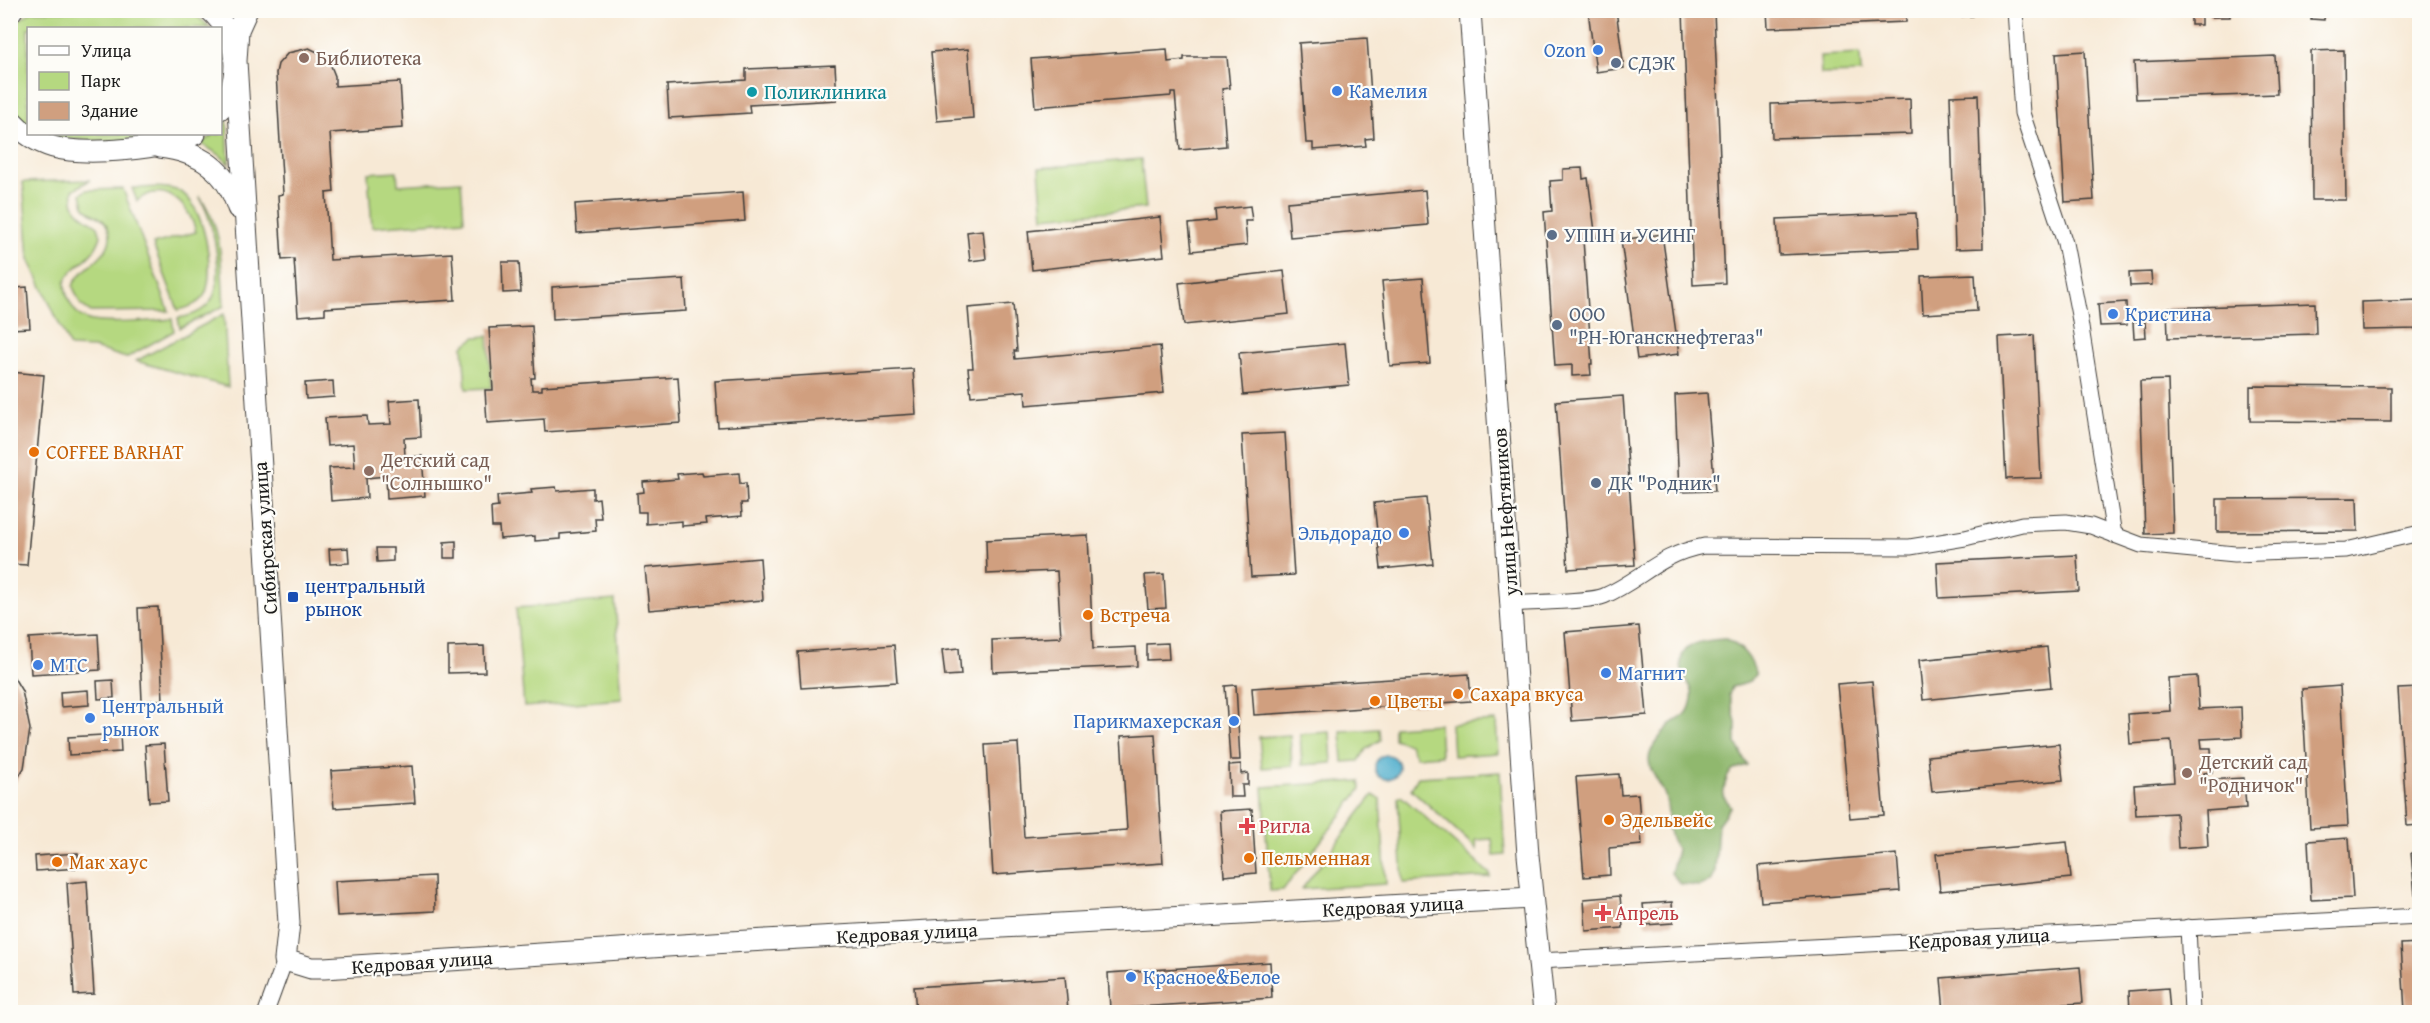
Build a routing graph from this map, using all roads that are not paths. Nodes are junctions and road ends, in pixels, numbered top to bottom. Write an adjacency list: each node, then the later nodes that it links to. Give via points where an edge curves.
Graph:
1 (210, 10): 5 (street, via 229,36)
2 (247, 10): 5 (street, via 238,30)
3 (1470, 10): 15 (street, улица Нефтяников)
4 (2015, 10): 14 (street, via 2022,113 2065,243)
5 (236, 61): 6 (street, via 231,89); 12 (street, Сибирская улица)
6 (222, 105)
7 (10, 119): 8 (street)
8 (27, 133)
9 (29, 135): 11 (street, via 52,147 72,151)
10 (192, 135): 11 (street)
11 (154, 147): 12 (street, via 187,152 220,172 235,196)
12 (245, 228): 19 (street, Сибирская улица, via 284,823 289,923)
13 (2420, 533): 14 (street, via 2355,550 2235,554 2141,545)
14 (2114, 535): 15 (street, via 2066,522 2022,524 1910,547 1704,546 1664,559 1603,597)
15 (1511, 604): 16 (street, улица Нефтяников)
16 (1532, 898): 19 (street, Кедровая улица, via 324,968); 20 (street, улица Нефтяников)
17 (2420, 916): 18 (street, Кедровая улица)
18 (2188, 927): 20 (street, Кедровая улица); 23 (street)
19 (285, 960): 21 (street, Сибирская улица)
20 (1538, 961): 22 (street, улица Нефтяников)
21 (266, 1012)
22 (1544, 1012)
23 (2192, 1012)

